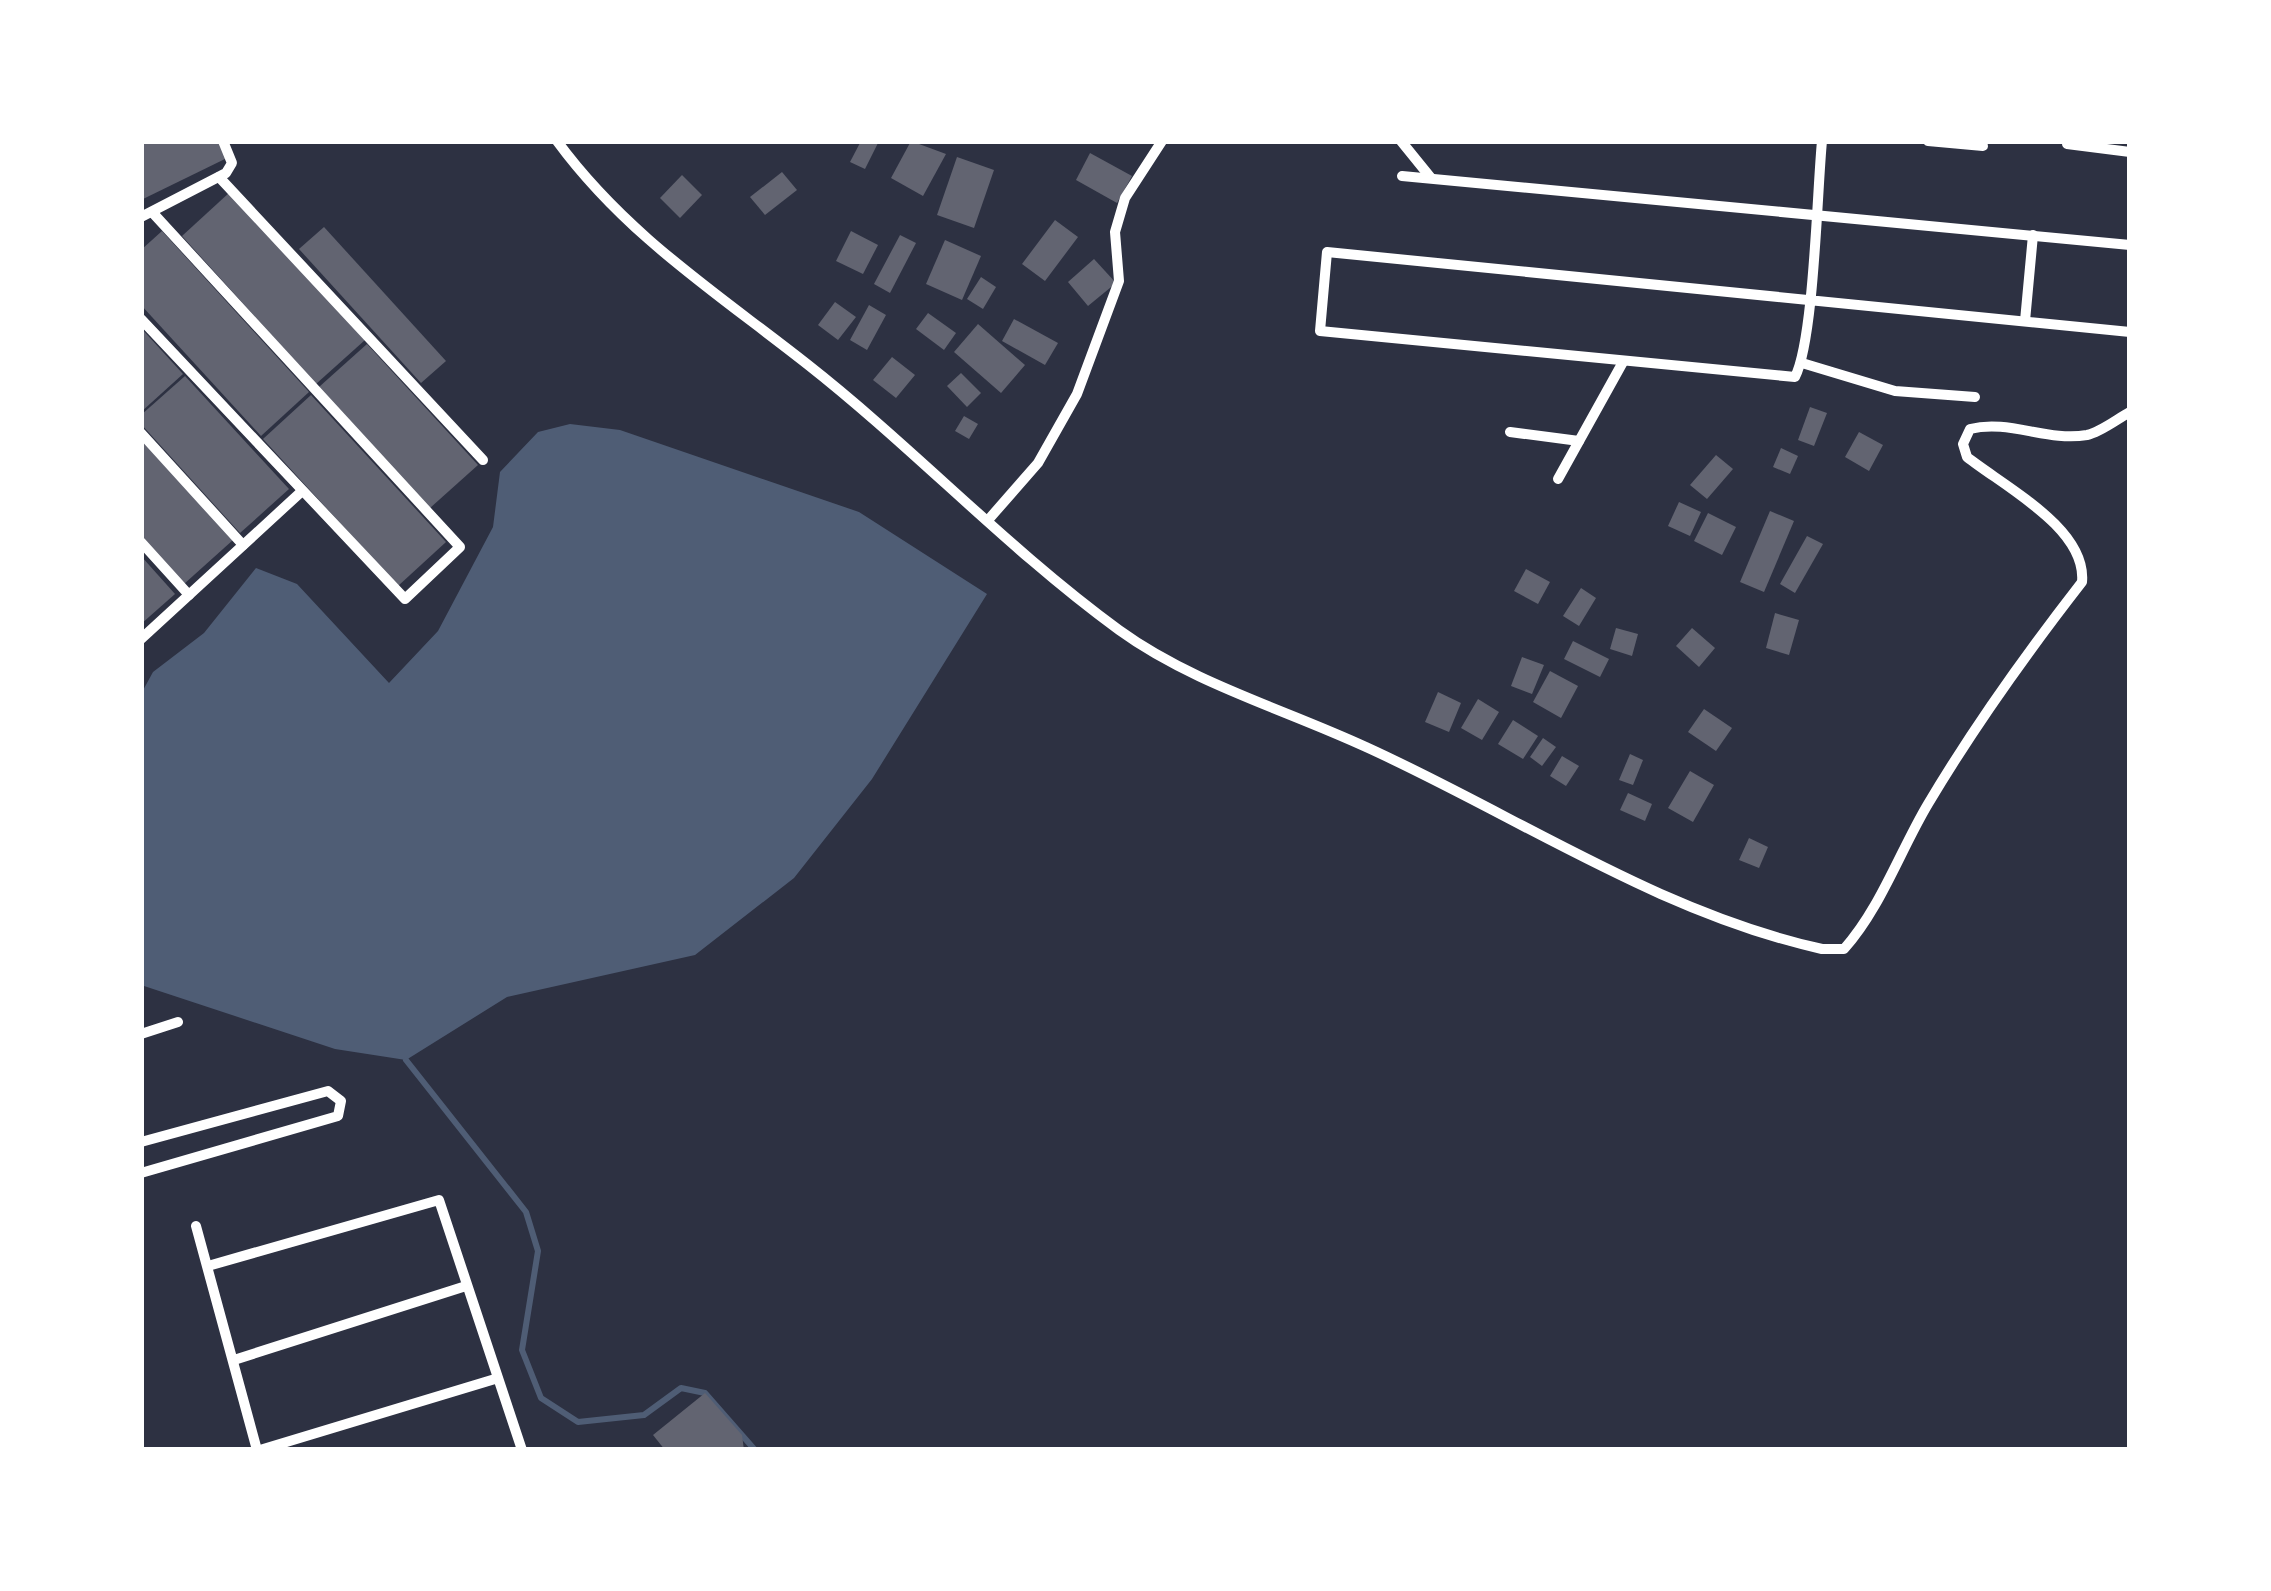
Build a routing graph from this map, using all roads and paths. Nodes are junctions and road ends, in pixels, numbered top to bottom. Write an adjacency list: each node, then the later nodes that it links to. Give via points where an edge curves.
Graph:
1 (223, 141): 12 (street, via 232,163)
2 (557, 141): 32 (street, via 644,240)
3 (1162, 141): 32 (street, via 1125,198 1115,232 1119,281 1077,394 1038,463)
4 (1401, 141): 13 (street)
5 (1822, 141): 15 (street)
6 (1928, 141): 9 (street)
7 (2067, 144): 8 (street)
8 (2090, 144): 10 (street)
9 (1983, 146)
10 (2130, 152)
11 (1402, 176): 13 (street)
12 (219, 177): 14 (street); 29 (street)
13 (1431, 178): 15 (street)
14 (146, 214): 31 (street, via 460,547 405,599)
15 (1814, 215): 16 (street); 18 (street)
16 (2033, 235): 17 (street); 20 (street)
17 (2130, 245)
18 (1807, 298): 20 (street); 22 (street, via 1327,252 1320,331); 23 (street)
19 (141, 319): 31 (street)
20 (2025, 321): 21 (street)
21 (2130, 332)
22 (1623, 362): 23 (street, via 1795,377); 28 (street)
23 (1802, 363): 24 (street, via 1895,391)
24 (1975, 397)
25 (2130, 412): 32 (street, via 2091,435 1970,429 1967,457 2070,539 2084,564 2082,582 1988,702 1844,949 1802,944 1622,877 1382,754 1148,649)
26 (1510, 432): 28 (street)
27 (141, 434): 34 (street)
28 (1579, 441): 30 (street)
29 (483, 460)
30 (1558, 478)
31 (302, 492): 34 (street)
32 (989, 519)
33 (141, 542): 35 (street)
34 (243, 545): 35 (street)
35 (189, 595): 36 (street)
36 (141, 639)
37 (178, 1022): 38 (street)
38 (141, 1034)
39 (141, 1142): 40 (street, via 328,1091 341,1101 338,1117)
40 (141, 1174)
41 (196, 1226): 42 (street)
42 (208, 1266): 43 (street, via 432,1199 443,1207); 44 (street)
43 (466, 1286): 44 (street); 45 (street)
44 (234, 1360): 46 (street)
45 (495, 1379): 46 (street); 47 (street)
46 (258, 1450)
47 (522, 1450)

